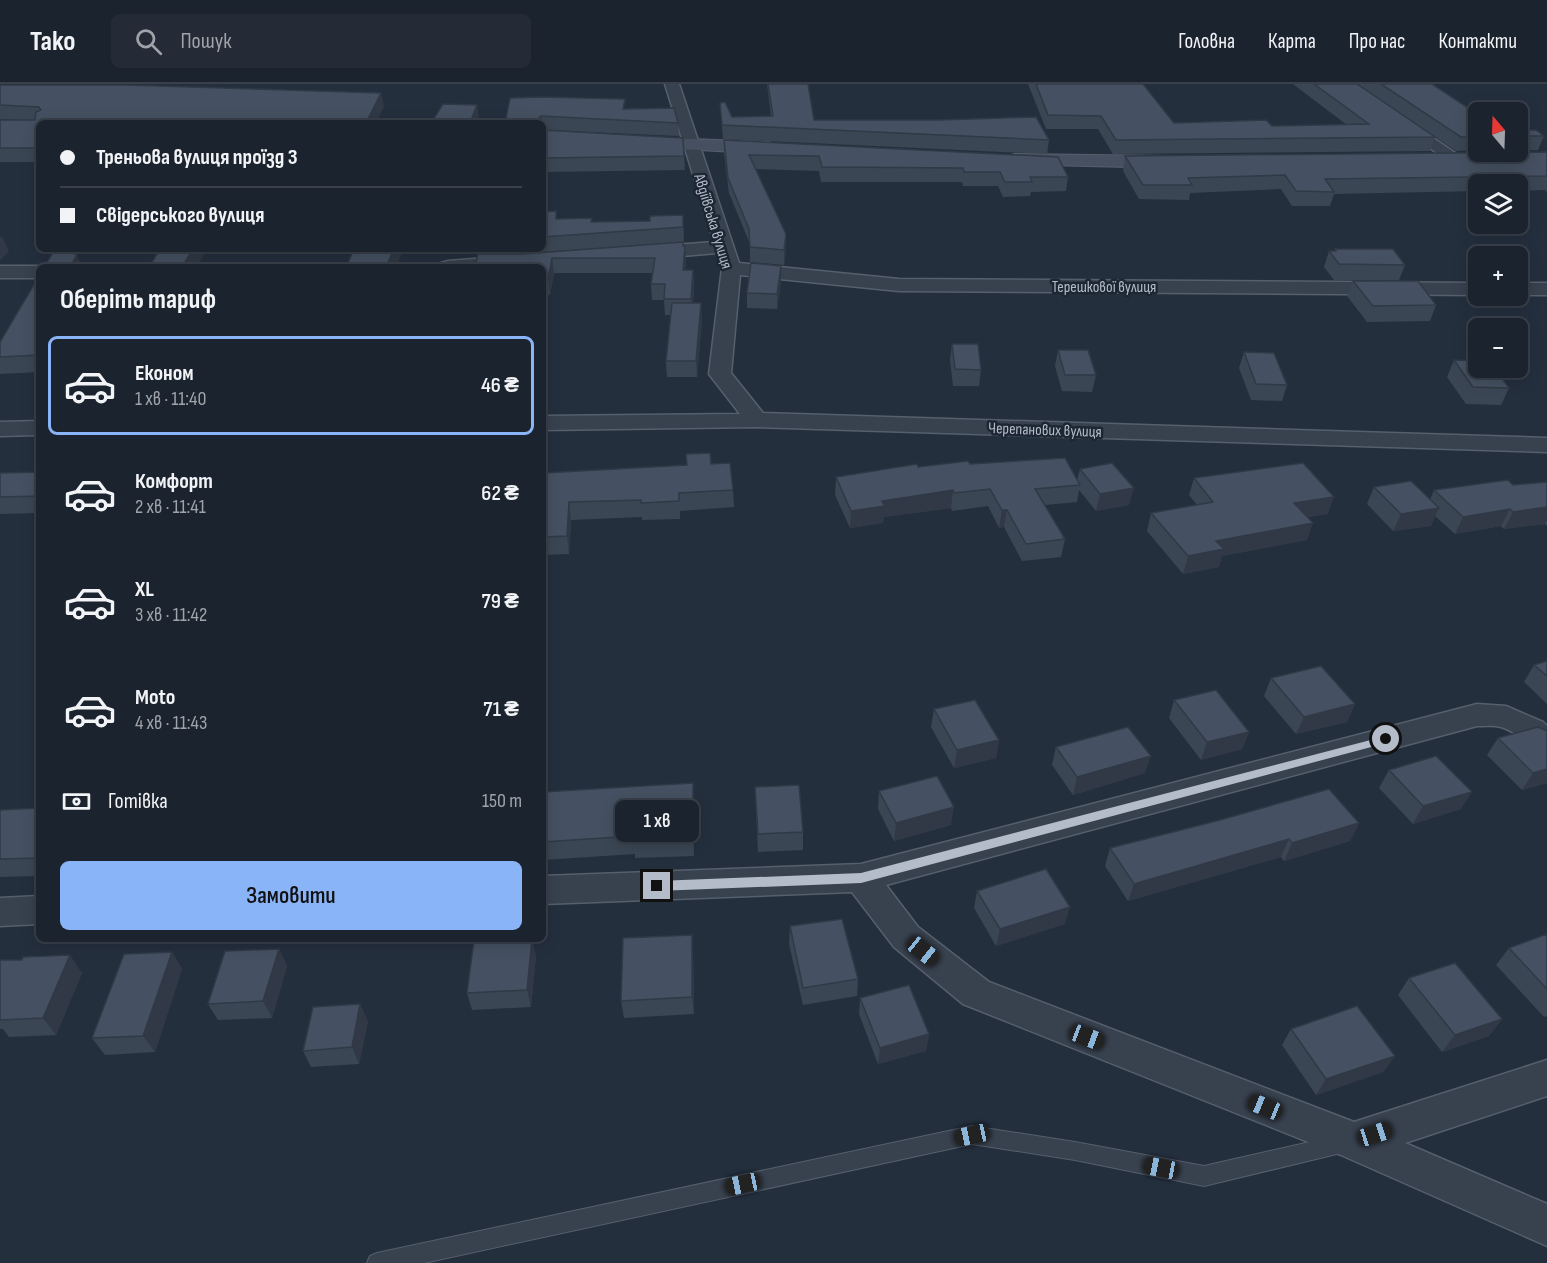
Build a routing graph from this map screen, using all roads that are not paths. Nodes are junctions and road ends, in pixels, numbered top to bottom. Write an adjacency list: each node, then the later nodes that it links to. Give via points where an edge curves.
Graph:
1 (672, 84): 4 (street, Авдіївська вулиця)
2 (1344, 84): 6 (street)
3 (622, 141): 4 (street)
4 (690, 144): 5 (street); 11 (street, Авдіївська вулиця)
5 (785, 149)
6 (1456, 159): 7 (street); 9 (street)
7 (1468, 159)
8 (997, 160): 10 (street)
9 (1421, 160)
10 (1186, 162)
11 (724, 247): 12 (street); 15 (street, Авдіївська вулиця)
12 (632, 254)
13 (529, 261): 14 (street)
14 (488, 264)
15 (731, 268): 18 (street, Терешкової вулиця, via 899,285); 21 (street, Авдіївська вулиця, via 720,374)
16 (0, 272): 17 (street)
17 (36, 272)
18 (1468, 288)
19 (1528, 289): 20 (street)
20 (1547, 289)
21 (757, 420): 22 (street, Черепанових вулиця); 25 (street, Черепанових вулиця)
22 (546, 423)
23 (36, 428): 24 (street)
24 (0, 429)
25 (1547, 446)
26 (1547, 742): 27 (street, via 1506,717 1477,715)
27 (861, 878): 28 (street); 32 (street, via 906,937 976,993)
28 (546, 891)
29 (36, 910): 30 (street)
30 (0, 912)
31 (1547, 1078): 32 (street)
32 (1354, 1141): 33 (street); 34 (lane, via 1204,1176 972,1135)
33 (1547, 1225)
34 (377, 1263)

